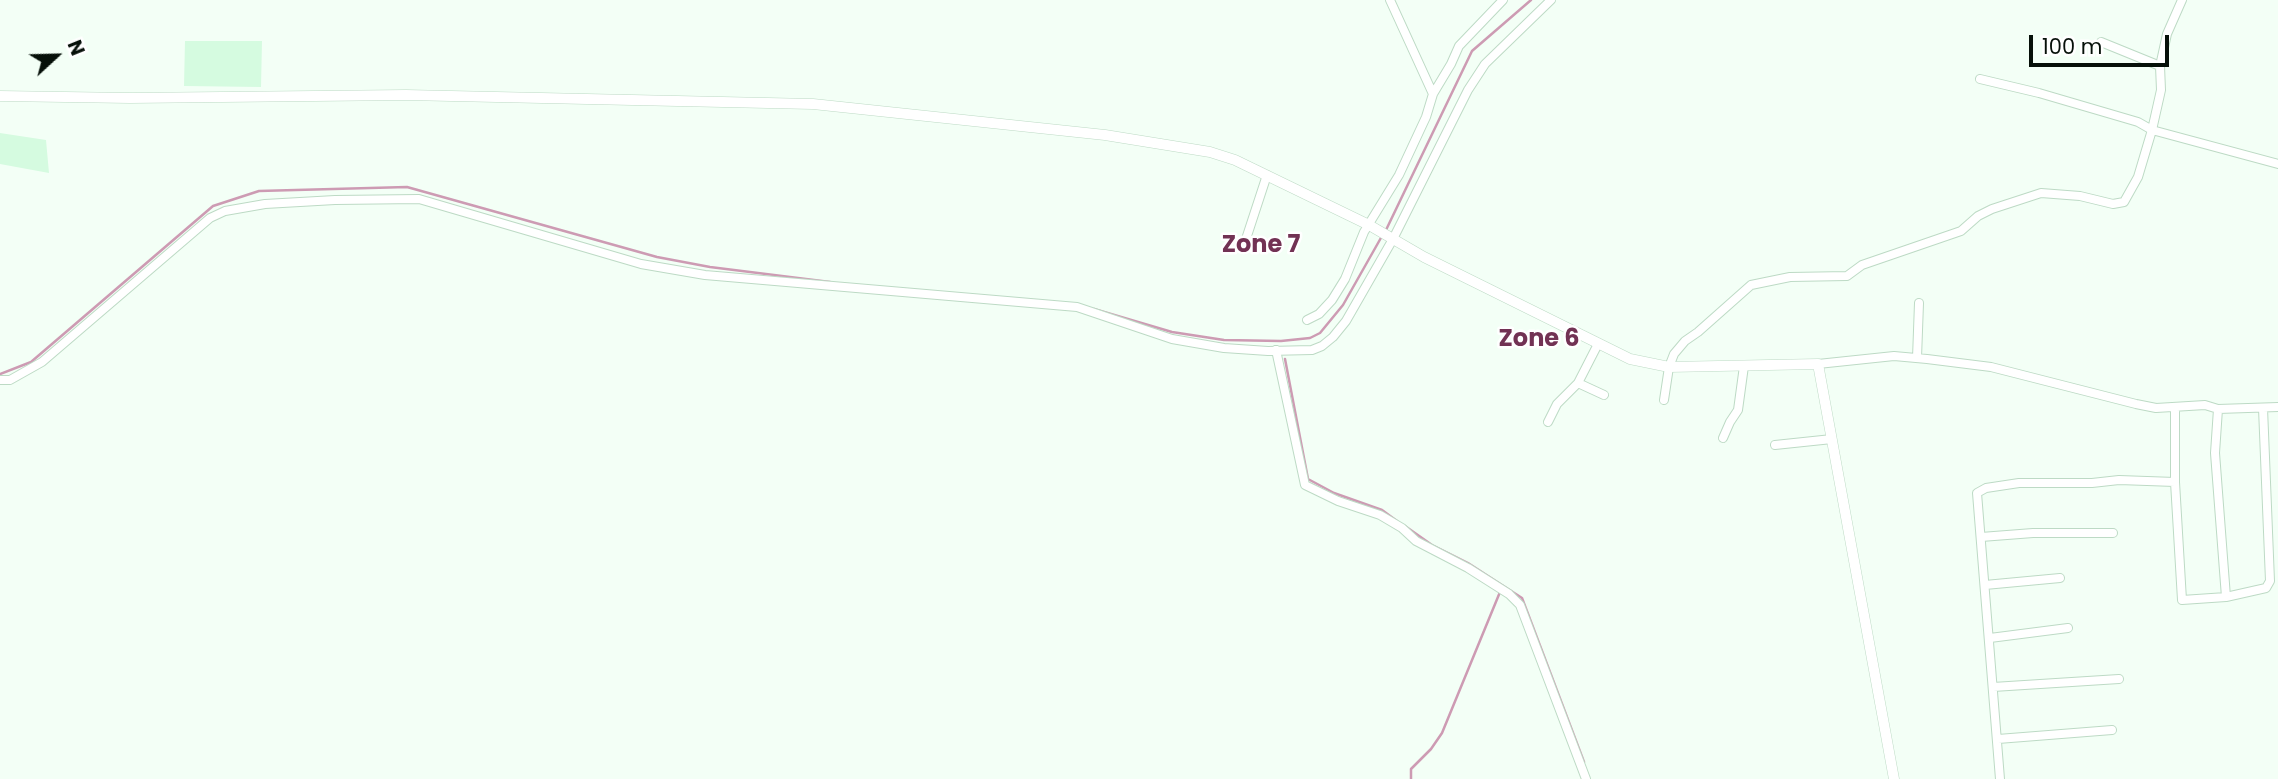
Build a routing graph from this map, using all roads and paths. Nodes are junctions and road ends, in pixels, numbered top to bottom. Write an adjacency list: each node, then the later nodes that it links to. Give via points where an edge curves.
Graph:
1 (1390, 0): 8 (street)
2 (1503, 0): 8 (street, via 1459,46)
3 (1551, 0): 14 (street, via 1485,64)
4 (2182, 0): 6 (street)
5 (2101, 42): 6 (street)
6 (2160, 66): 10 (street, via 2161,90)
7 (1980, 79): 10 (street, via 2138,122)
8 (1433, 94): 13 (street, via 1399,175)
9 (0, 96): 12 (street, via 406,95 813,104 1158,143 1210,152)
10 (2152, 130): 11 (street); 23 (street, via 2138,177 2124,202 2041,193 1992,209 1961,231 1861,265 1847,276 1790,276 1751,285 1685,341)
11 (2278, 164)
12 (1266, 175): 13 (street); 15 (street)
13 (1369, 225): 14 (street); 17 (street, via 1332,300)
14 (1387, 235): 18 (street); 19 (street, via 1346,321 1333,337 1311,350)
15 (1246, 239)
16 (1919, 303): 20 (street)
17 (1307, 320)
18 (1598, 344): 23 (street, via 1630,359); 25 (street)
19 (1276, 350): 24 (street, via 1172,339 1077,307 705,275 641,264 419,199 335,200 265,204 210,218 42,362 10,380); 48 (street, via 1304,485 1402,527 1416,541 1509,594 1530,630)
20 (1917, 358): 21 (street); 28 (street, via 1991,367 2136,404)
21 (1818, 364): 22 (street); 34 (street)
22 (1744, 366): 23 (street); 33 (street, via 1738,410)
23 (1669, 367): 27 (street)
24 (0, 380)
25 (1578, 383): 26 (street); 32 (street, via 1557,404)
26 (1604, 395)
27 (1664, 400)
28 (2175, 407): 31 (street); 36 (street)
29 (2278, 407): 30 (street)
30 (2263, 408): 31 (street); 41 (street, via 2270,581 2266,588)
31 (2218, 409): 41 (street, via 2215,453)
32 (1548, 422)
33 (1723, 438)
34 (1832, 439): 35 (street); 49 (street)
35 (1775, 445)
36 (2175, 482): 38 (street, via 2019,483 1986,488 1978,493); 41 (street, via 2182,600)
37 (2113, 533): 38 (street)
38 (1981, 537): 40 (street)
39 (2060, 578): 40 (street)
40 (1985, 585): 43 (street)
41 (2226, 597)
42 (2068, 628): 43 (street)
43 (1990, 638): 45 (street)
44 (2119, 679): 45 (street)
45 (1993, 687): 47 (street)
46 (2112, 730): 47 (street)
47 (1998, 738): 50 (street)
48 (1586, 779)
49 (1894, 779)
50 (2000, 779)

